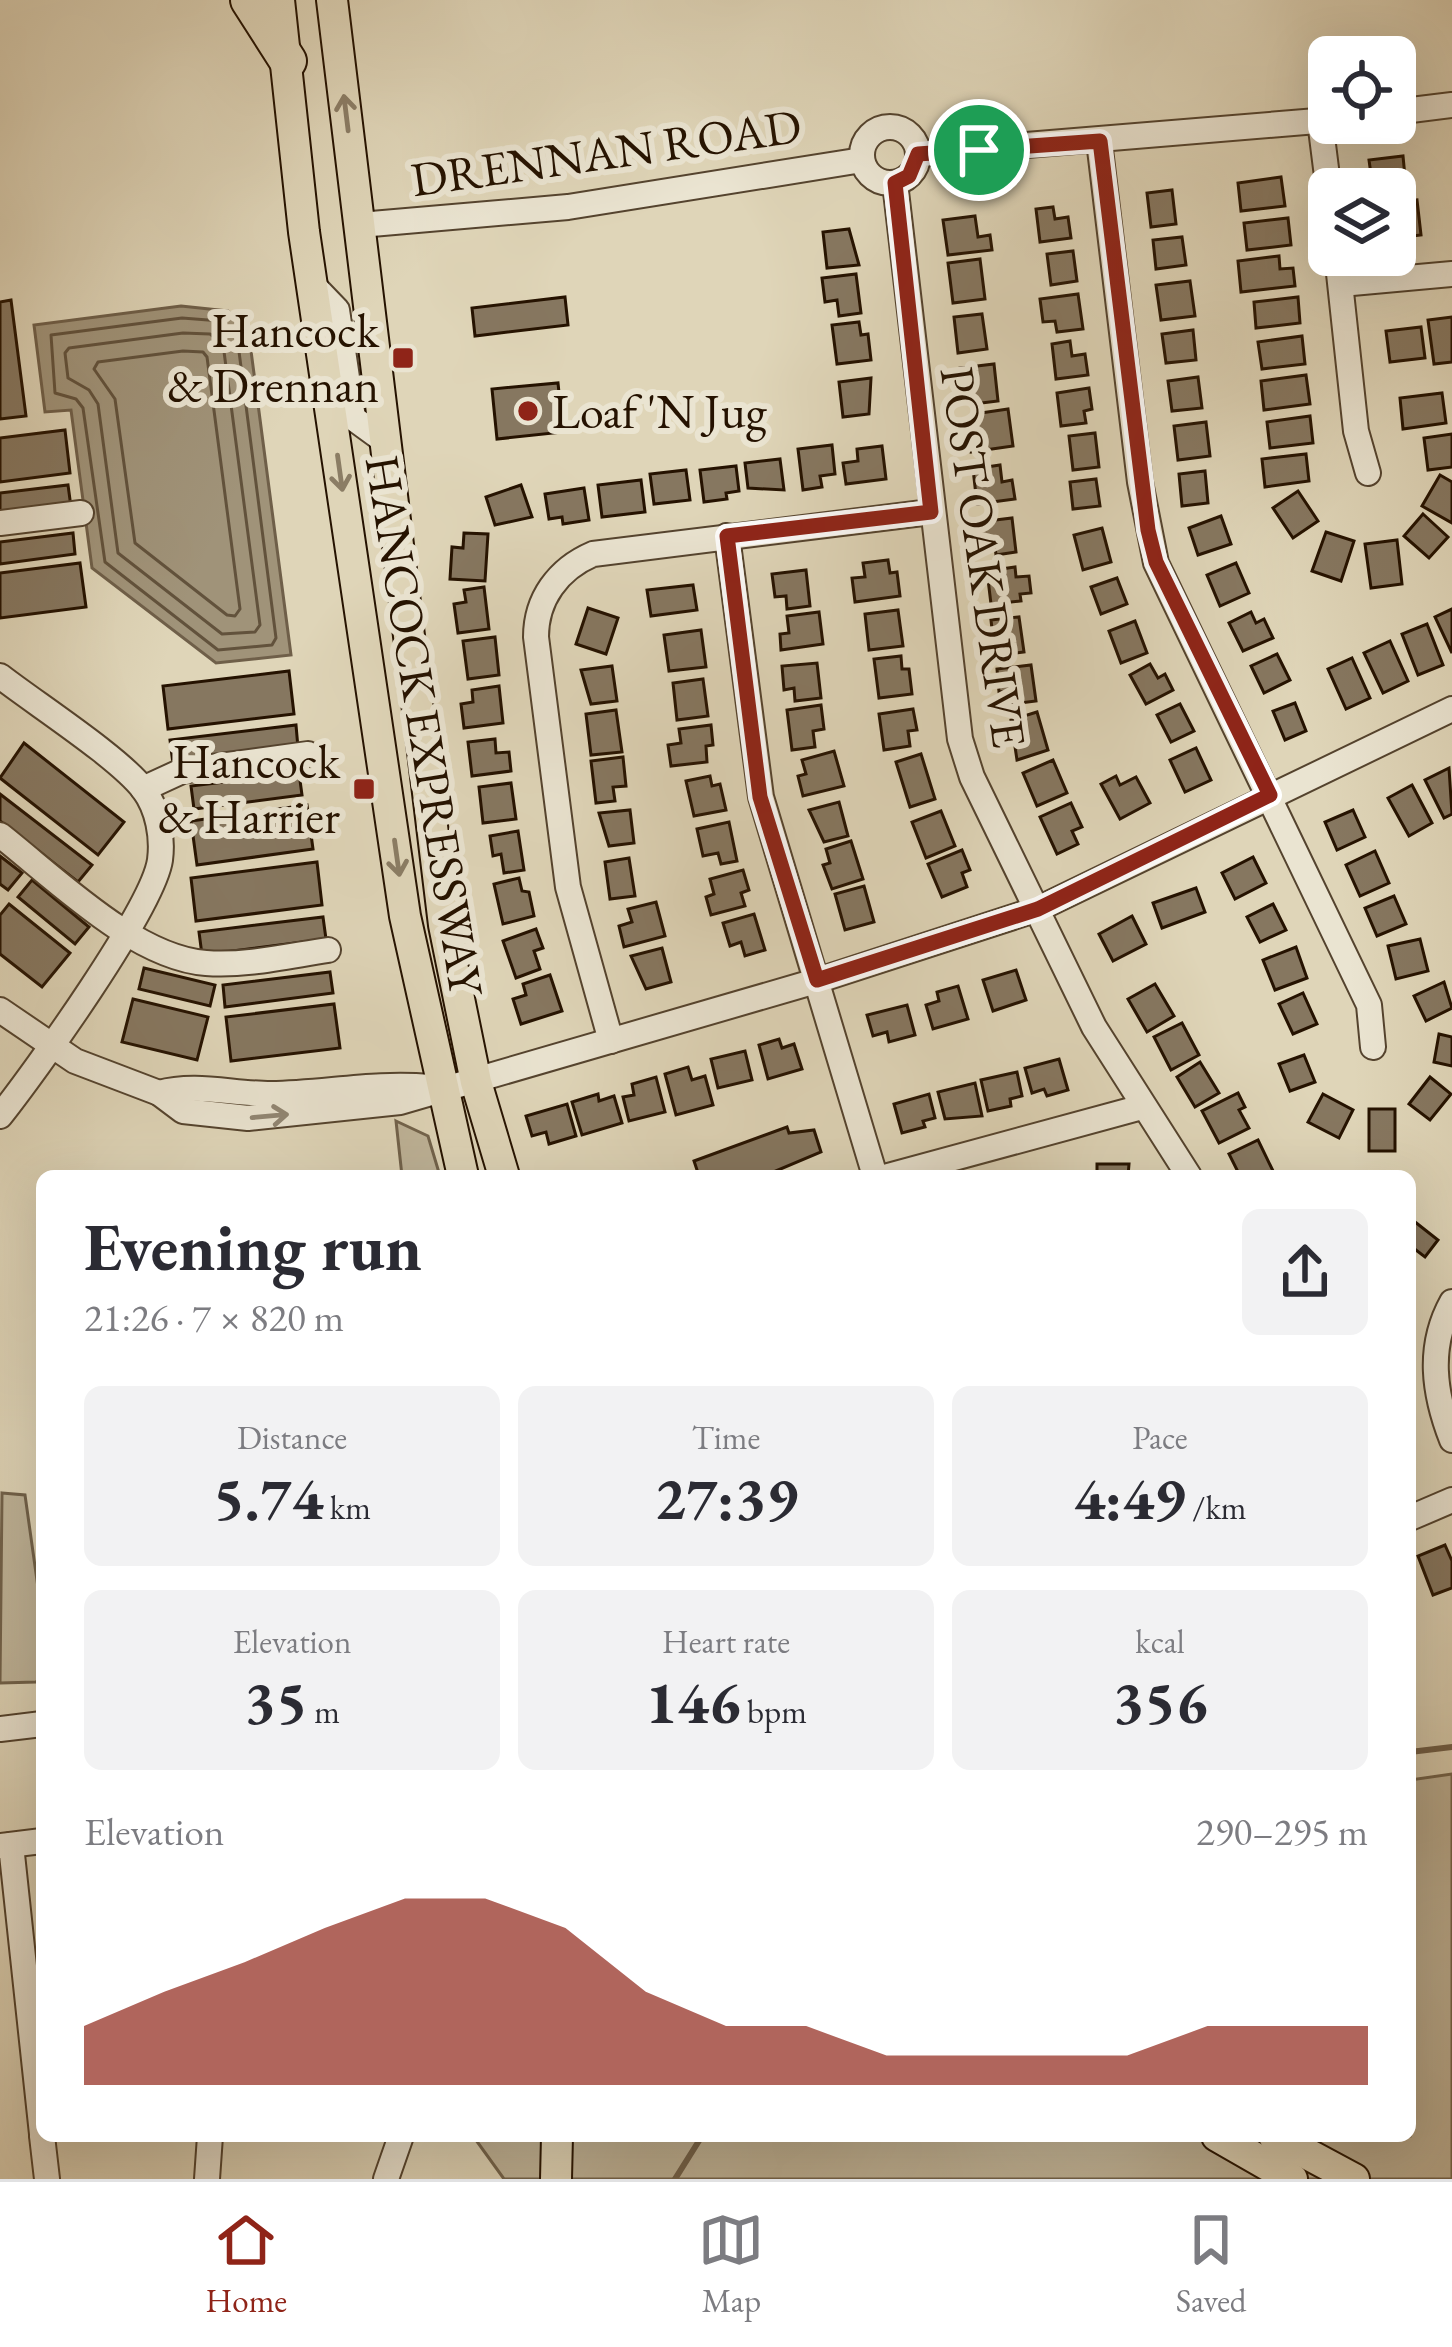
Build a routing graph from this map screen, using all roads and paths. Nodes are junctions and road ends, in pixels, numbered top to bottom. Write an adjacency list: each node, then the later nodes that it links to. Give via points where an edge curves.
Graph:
1 (249, 0): 4 (highway)
2 (280, 0): 4 (main road, HANCOCK EXPRESSWAY)
3 (332, 0): 12 (main road, HANCOCK EXPRESSWAY, one-way to 3)
4 (288, 61): 15 (main road, HANCOCK EXPRESSWAY)
5 (1452, 105): 6 (street)
6 (1416, 109)
7 (1308, 122): 8 (street)
8 (1100, 141): 9 (street); 27 (street, via 1156,562)
9 (918, 154): 10 (street, via 904,131 887,128 865,142); 11 (street, via 909,176)
10 (862, 160): 11 (street, via 870,176); 12 (street, DRENNAN ROAD, via 568,207)
11 (895, 183): 19 (street, POST OAK DRIVE)
12 (360, 225): 17 (main road, HANCOCK EXPRESSWAY)
13 (1452, 274): 16 (street)
14 (1340, 276): 16 (street)
15 (312, 284): 17 (street, via 337,310 353,418); 38 (main road, HANCOCK EXPRESSWAY, one-way to 38, via 405,916)
16 (1341, 284): 18 (street)
17 (386, 442): 37 (main road, HANCOCK EXPRESSWAY, via 444,925)
18 (1368, 473)
19 (931, 512): 22 (street); 29 (street, POST OAK DRIVE, via 961,739)
20 (80, 513): 21 (street)
21 (0, 524)
22 (727, 536): 32 (street, via 760,797); 34 (street, via 593,554 543,578 536,638 562,856)
23 (0, 676): 26 (street)
24 (1452, 709): 27 (street)
25 (308, 754): 26 (street, via 182,771)
26 (143, 789): 30 (street, via 158,820 161,858)
27 (1270, 795): 29 (street); 36 (street, via 1369,1005)
28 (0, 835): 30 (street)
29 (1038, 909): 32 (street); 39 (street, POST OAK DRIVE)
30 (125, 932): 31 (street, via 201,963); 35 (street)
31 (328, 950)
32 (817, 980): 34 (street); 43 (street)
33 (0, 1010): 35 (street)
34 (611, 1041): 37 (street)
35 (50, 1046): 38 (street, via 159,1093 185,1086 268,1094 394,1083); 40 (street)
36 (1372, 1047)
37 (476, 1082): 38 (street); 42 (main road, HANCOCK EXPRESSWAY)
38 (442, 1088): 41 (main road, HANCOCK EXPRESSWAY)
39 (1142, 1107): 44 (street); 45 (street, POST OAK DRIVE)
40 (0, 1116)
41 (462, 1170)
42 (503, 1170)
43 (873, 1170)
44 (910, 1170)
45 (1185, 1170)
46 (1452, 1302): 47 (street, via 1434,1376)
47 (1452, 1440)
48 (1452, 1500): 49 (street)
49 (1416, 1515)
50 (36, 1725): 51 (street)
51 (0, 1729)
52 (36, 1842): 53 (street)
53 (6, 1845): 54 (street)
54 (36, 2087)
55 (43, 2142): 60 (street)
56 (210, 2142): 61 (street)
57 (398, 2142): 62 (street)
58 (1227, 2142): 63 (main road)
59 (1285, 2142): 64 (main road)
60 (47, 2179)
61 (207, 2179)
62 (386, 2179)
63 (1292, 2179)
64 (1354, 2179)

